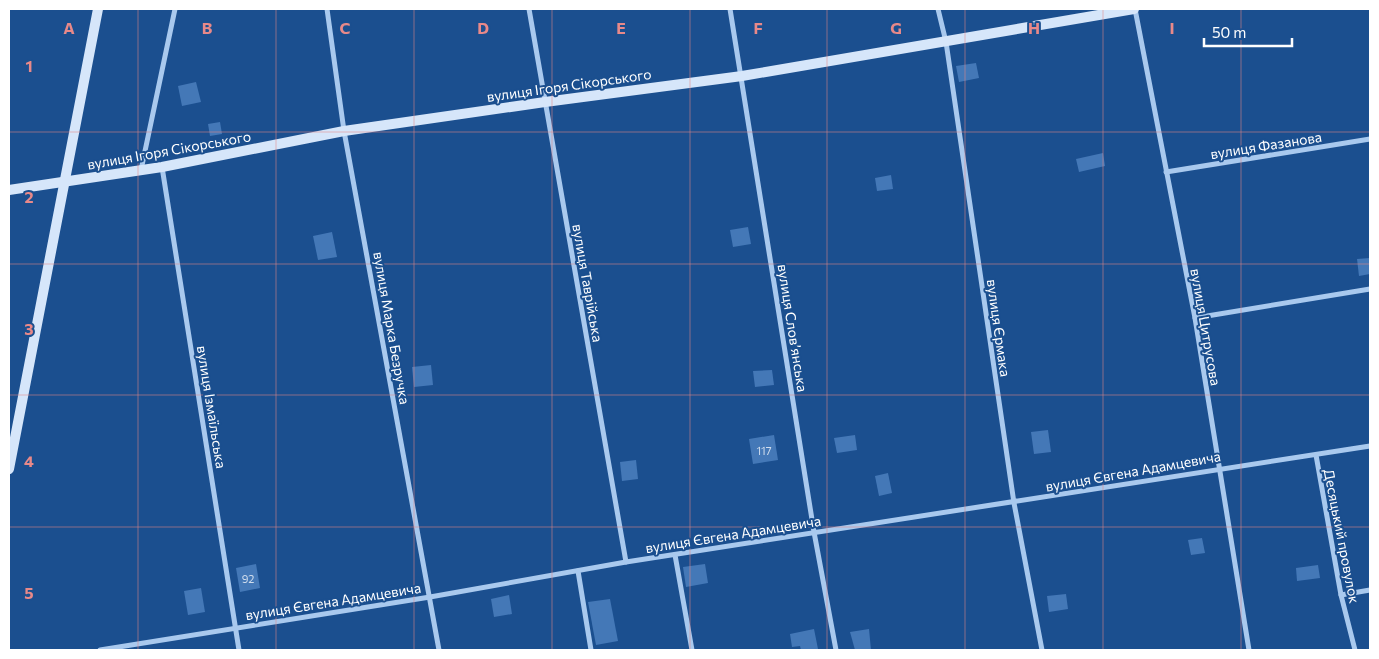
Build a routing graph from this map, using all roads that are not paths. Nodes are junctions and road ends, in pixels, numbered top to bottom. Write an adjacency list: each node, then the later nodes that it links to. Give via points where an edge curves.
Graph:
1 (98, 9): 16 (main road)
2 (175, 9): 14 (street)
3 (327, 9): 11 (street, вулиця Марка Безручка)
4 (529, 9): 10 (street, вулиця Таврійська)
5 (730, 9): 9 (street, вулиця Слов’янська)
6 (938, 9): 8 (street, вулиця Єрмака)
7 (1134, 9): 8 (main road, вулиця Ігоря Сікорського); 15 (street, вулиця Цитрусова)
8 (946, 42): 9 (main road, вулиця Ігоря Сікорського); 24 (street, вулиця Єрмака)
9 (742, 76): 10 (main road, вулиця Ігоря Сікорського); 25 (street, вулиця Слов’янська)
10 (545, 102): 11 (main road, вулиця Ігоря Сікорського); 27 (street, вулиця Таврійська)
11 (344, 132): 13 (main road, вулиця Ігоря Сікорського); 31 (street, вулиця Марка Безручка)
12 (1370, 139): 15 (street, вулиця Фазанова)
13 (162, 168): 14 (main road, вулиця Ігоря Сікорського); 32 (street, вулиця Ізмаїльська)
14 (141, 170): 16 (main road, вулиця Ігоря Сікорського)
15 (1166, 172): 19 (street, вулиця Цитрусова)
16 (64, 182): 17 (main road, вулиця Ігоря Сікорського); 23 (main road)
17 (9, 190)
18 (1370, 289): 19 (street)
19 (1195, 318): 22 (street, вулиця Цитрусова)
20 (1370, 446): 21 (street, вулиця Євгена Адамцевича)
21 (1316, 455): 22 (street, вулиця Євгена Адамцевича); 30 (street, Десяцький провулок)
22 (1218, 468): 24 (street, вулиця Євгена Адамцевича); 40 (street, вулиця Цитрусова)
23 (9, 469)
24 (1014, 503): 25 (street, вулиця Євгена Адамцевича); 39 (street, вулиця Єрмака)
25 (814, 532): 26 (street, вулиця Євгена Адамцевича); 38 (street, вулиця Слов’янська)
26 (675, 555): 27 (street, вулиця Євгена Адамцевича); 37 (street)
27 (626, 562): 28 (street, вулиця Євгена Адамцевича)
28 (578, 571): 31 (street, вулиця Євгена Адамцевича); 36 (street)
29 (1370, 590): 30 (street)
30 (1342, 595): 41 (street, Десяцький провулок)
31 (430, 597): 32 (street, вулиця Євгена Адамцевича); 35 (street, вулиця Марка Безручка)
32 (235, 628): 33 (street, вулиця Євгена Адамцевича); 34 (street, вулиця Ізмаїльська)
33 (100, 650)
34 (239, 650)
35 (439, 650)
36 (591, 650)
37 (692, 650)
38 (836, 650)
39 (1042, 650)
40 (1249, 650)
41 (1355, 650)

